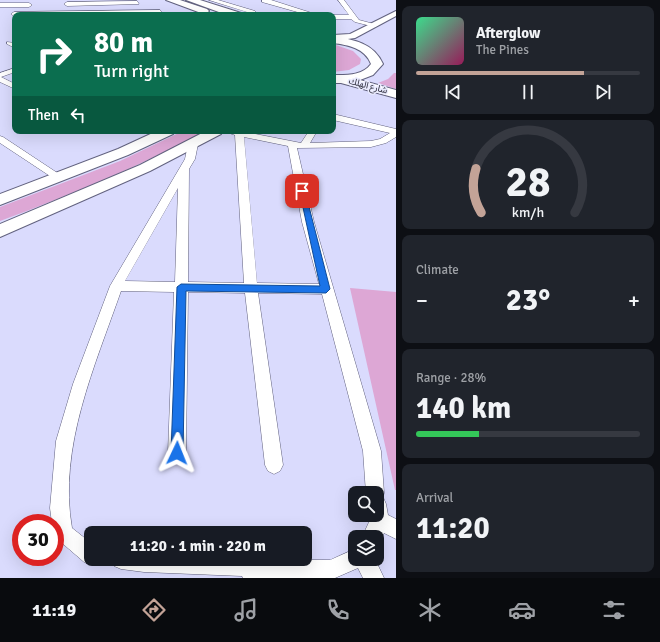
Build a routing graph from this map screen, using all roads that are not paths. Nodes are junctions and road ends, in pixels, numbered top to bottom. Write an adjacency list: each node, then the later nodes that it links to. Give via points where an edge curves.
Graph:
1 (171, 0): 11 (highway)
2 (191, 0): 5 (highway)
3 (268, 0): 14 (street, via 264,1)
4 (341, 0): 17 (street)
5 (213, 2): 12 (highway); 13 (street)
6 (137, 3): 8 (street)
7 (38, 4): 9 (street)
8 (61, 4)
9 (0, 6): 10 (street)
10 (12, 12)
11 (206, 12)
12 (231, 12)
13 (253, 12)
14 (304, 12)
15 (396, 13): 19 (main road)
16 (336, 17): 17 (street)
17 (353, 17): 19 (street, via 357,21)
18 (396, 21): 22 (main road, via 365,39)
19 (376, 25): 20 (main road, via 352,36)
20 (336, 39)
21 (336, 40): 22 (highway)
22 (366, 50): 23 (highway); 27 (highway, via 376,58 374,70 360,76)
23 (388, 62)
24 (12, 71): 25 (street)
25 (0, 75)
26 (0, 78): 28 (street)
27 (336, 79): 29 (highway, شارع الهلك)
28 (12, 85)
29 (396, 94)
30 (336, 118): 31 (street)
31 (396, 132): 39 (street, via 383,141 371,144)
32 (162, 134): 41 (main road)
33 (210, 134): 38 (main road)
34 (233, 134): 46 (street)
35 (238, 134): 39 (street)
36 (310, 134): 39 (street)
37 (0, 139): 41 (street)
38 (192, 144): 40 (street, via 190,159); 43 (main road, via 145,168)
39 (298, 145): 47 (street, via 308,222)
40 (184, 168): 44 (street); 45 (street)
41 (60, 178): 42 (main road)
42 (0, 200)
43 (0, 231)
44 (116, 286): 45 (street); 51 (street, via 81,384 64,441 59,508 63,534)
45 (181, 287): 46 (street); 48 (street)
46 (251, 288): 47 (street); 49 (street)
47 (326, 289): 50 (street, via 372,451)
48 (177, 453)
49 (274, 465)
50 (374, 486)
51 (84, 550)
52 (348, 562): 55 (street, via 330,570)
53 (187, 566): 55 (street)
54 (368, 566): 56 (street)
55 (251, 572)
56 (374, 578)

